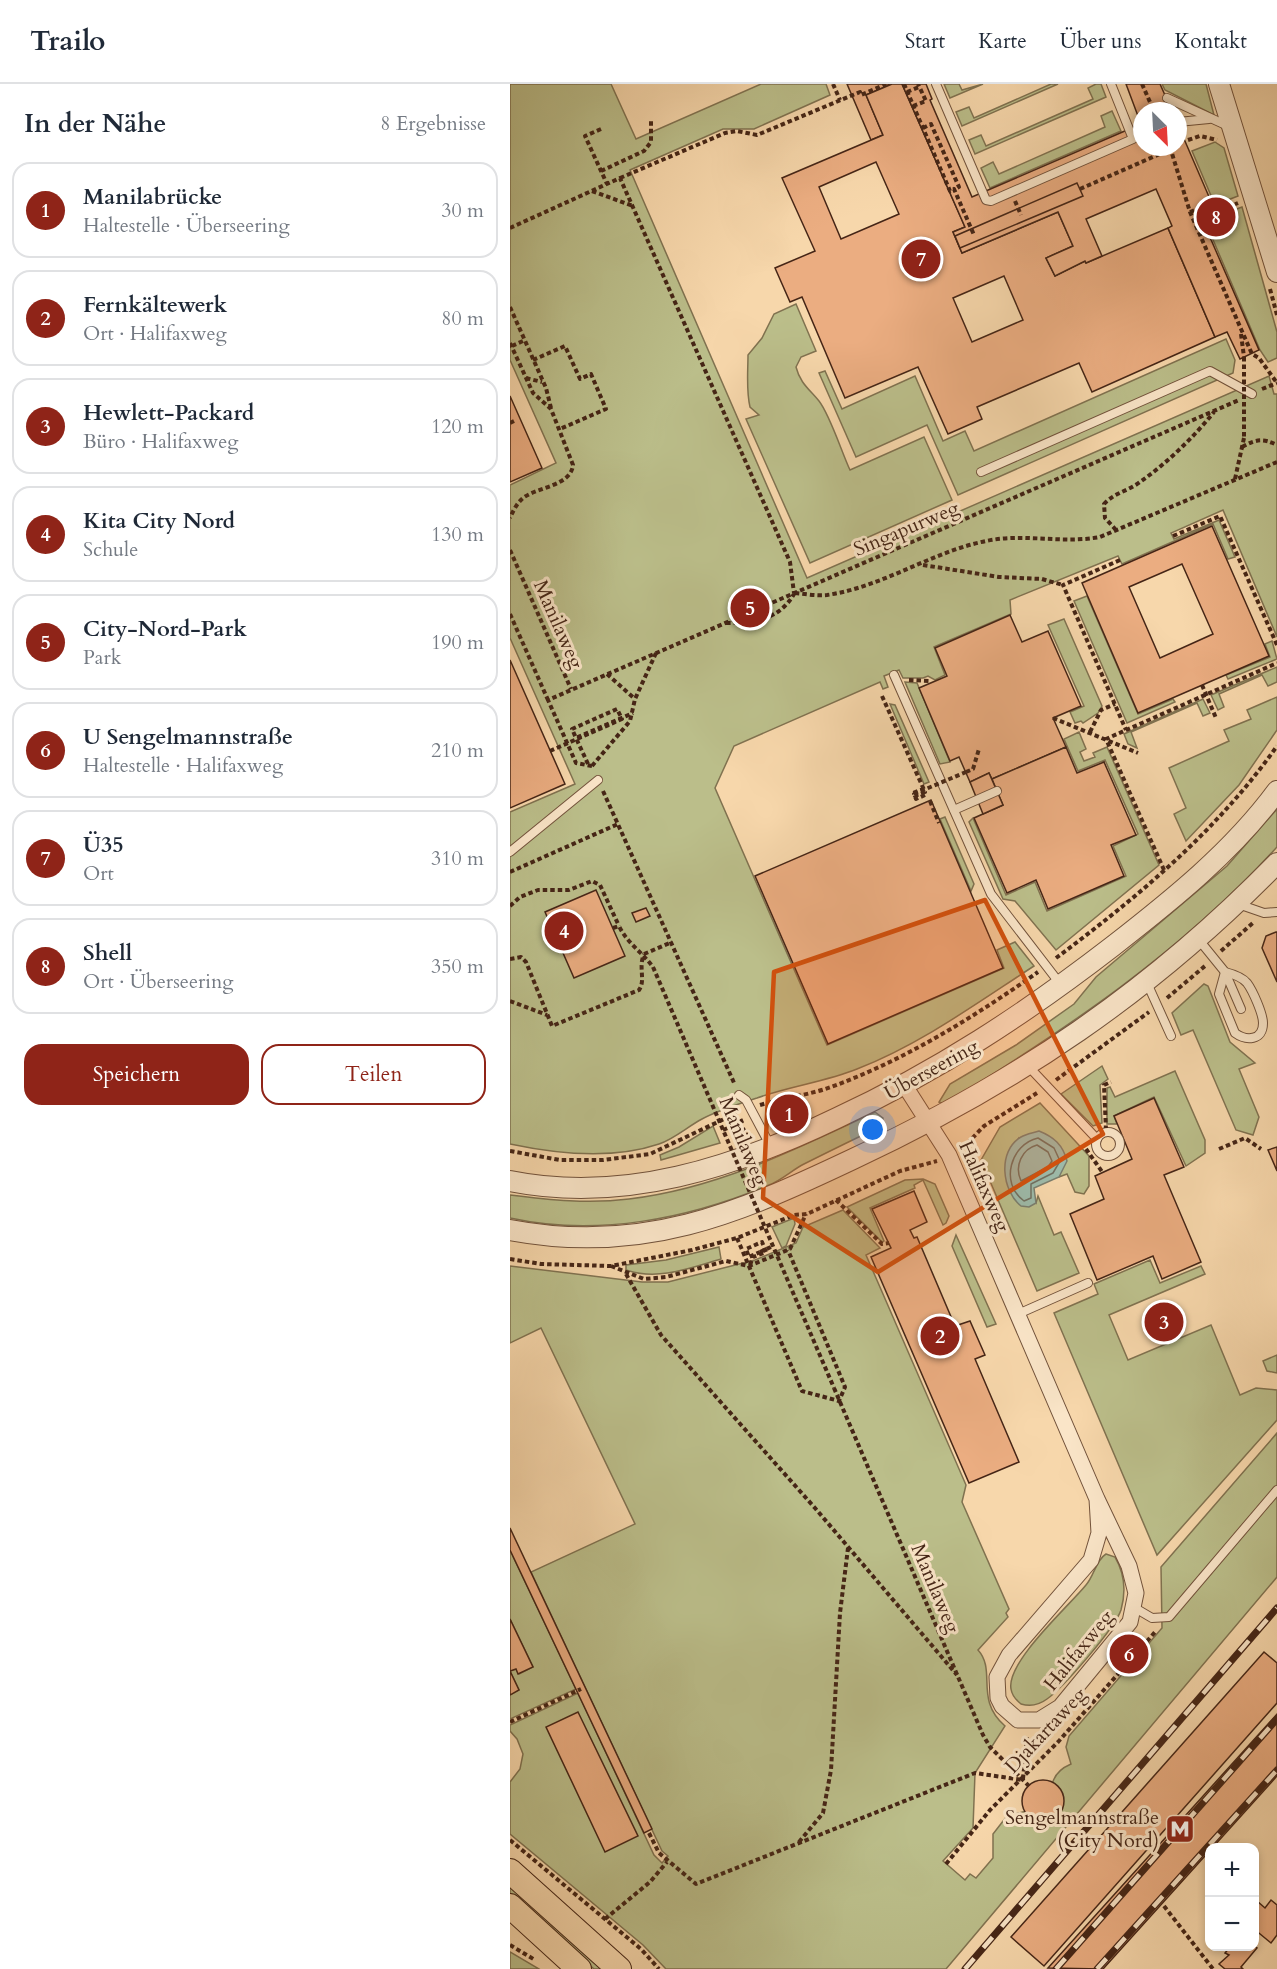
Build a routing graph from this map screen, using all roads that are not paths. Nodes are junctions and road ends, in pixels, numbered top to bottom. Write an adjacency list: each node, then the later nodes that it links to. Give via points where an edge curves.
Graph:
1 (936, 84): 2 (lane, via 988,201 1133,139)
2 (1111, 84)
3 (1219, 84): 7 (street)
4 (1167, 98): 5 (lane)
5 (1212, 119): 6 (lane); 7 (lane)
6 (1187, 121)
7 (1229, 135): 8 (street)
8 (1277, 272)
9 (1252, 394): 10 (lane, via 1210,371)
10 (981, 472)
11 (895, 677): 15 (lane)
12 (598, 780): 16 (lane)
13 (997, 791): 15 (lane)
14 (1277, 791): 23 (street, Überseering, via 1220,856)
15 (954, 810): 23 (lane, via 991,894)
16 (510, 852)
17 (1277, 863): 18 (street)
18 (1237, 904): 19 (lane, via 1264,913); 20 (street)
19 (1277, 912)
20 (1199, 940): 21 (lane); 22 (street)
21 (1225, 972): 21 (lane, via 1219,994 1235,1033 1254,1038 1261,1033 1263,1021 1249,987); 24 (lane)
22 (1147, 983): 25 (lane); 26 (street)
23 (1062, 986): 27 (street, Überseering, via 983,1040)
24 (1241, 1009)
25 (1171, 1036)
26 (1028, 1066): 29 (street); 30 (lane)
27 (905, 1086): 29 (street, Halifaxweg); 31 (street, Überseering)
28 (739, 1095): 31 (lane, via 750,1107)
29 (930, 1123): 33 (street, via 772,1197 723,1216 672,1229 620,1237); 35 (street, Halifaxweg, via 950,1155)
30 (1097, 1139): 30 (lane, via 1106,1132 1116,1136 1119,1146 1113,1155 1098,1156)
31 (772, 1149): 32 (street, Überseering, via 702,1171 626,1186 566,1188)
32 (510, 1181)
33 (510, 1230)
34 (1088, 1284): 35 (lane)
35 (1018, 1314): 37 (street, Halifaxweg)
36 (1277, 1490): 38 (lane, via 1168,1617 1152,1618)
37 (1097, 1499): 38 (street, Halifaxweg, via 1129,1566 1136,1593); 38 (street, Halifaxweg, via 1097,1547 1091,1560 1001,1667 996,1688 1002,1707 1018,1720 1039,1720 1060,1707 1121,1634)
38 (1135, 1608)
39 (510, 1871): 42 (main road)
40 (510, 1906): 41 (main road)
41 (579, 1969)
42 (619, 1969)

